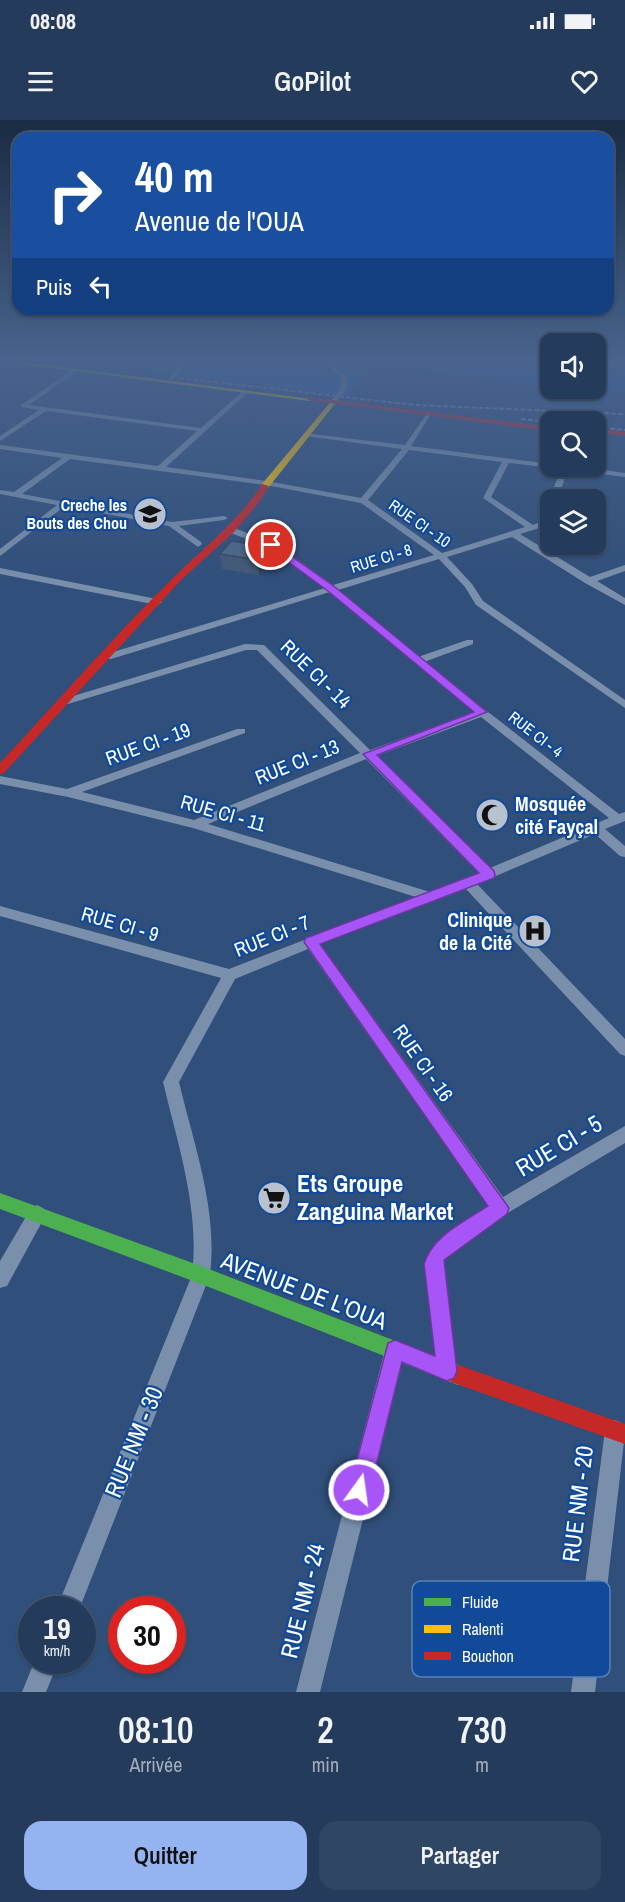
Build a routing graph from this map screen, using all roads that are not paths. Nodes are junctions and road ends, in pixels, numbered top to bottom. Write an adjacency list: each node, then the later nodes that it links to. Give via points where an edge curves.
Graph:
1 (196, 435): 10 (street)
2 (304, 435): 13 (main road)
3 (316, 435): 6 (street)
4 (414, 435): 6 (street, RUE CI - 10)
5 (0, 447): 7 (street)
6 (407, 447): 8 (street); 16 (street, RUE CI - 10)
7 (67, 457): 10 (street); 15 (street)
8 (507, 460): 9 (street); 21 (street, via 487,498)
9 (540, 465)
10 (158, 470): 13 (street)
11 (606, 473): 12 (street)
12 (625, 476)
13 (266, 483): 16 (street); 19 (main road)
14 (0, 492): 15 (street)
15 (15, 495): 17 (street)
16 (363, 501): 25 (street, RUE CI - 10)
17 (64, 503): 18 (street); 24 (street)
18 (172, 524): 19 (street); 23 (street)
19 (227, 524): 23 (main road); 28 (main road); 30 (street, RUE CI - 4, via 271,545)
20 (540, 525): 21 (street)
21 (532, 528): 22 (street, RUE CI - 8)
22 (513, 534): 25 (street, RUE CI - 8); 29 (street)
23 (198, 544): 28 (main road)
24 (0, 553)
25 (443, 555): 30 (street, RUE CI - 8); 37 (street, RUE CI - 10, via 479,603)
26 (625, 568): 29 (street)
27 (0, 571): 31 (street)
28 (178, 578): 31 (main road)
29 (588, 581): 32 (street)
30 (332, 589): 34 (street, RUE CI - 8); 35 (street, RUE CI - 4)
31 (157, 602): 34 (main road)
32 (625, 602)
33 (470, 642): 35 (street)
34 (107, 657): 36 (main road)
35 (417, 661): 38 (street, RUE CI - 4)
36 (64, 702): 40 (street, RUE CI - 14, via 260,647); 41 (main road)
37 (625, 705)
38 (482, 712): 40 (street, RUE CI - 13); 44 (street, RUE CI - 4)
39 (241, 731): 43 (street, RUE CI - 19)
40 (369, 754): 45 (street, RUE CI - 13); 48 (street, RUE CI - 14)
41 (0, 770)
42 (0, 780): 43 (street, RUE CI - 11)
43 (68, 793): 45 (street, RUE CI - 11)
44 (621, 817): 46 (street, RUE CI - 7)
45 (195, 824): 50 (street, RUE CI - 11)
46 (597, 829): 47 (street); 48 (street, RUE CI - 7)
47 (625, 853)
48 (489, 875): 49 (street, RUE CI - 7)
49 (468, 884): 50 (street, RUE CI - 7); 54 (street)
50 (431, 897): 52 (street, RUE CI - 7)
51 (0, 911): 53 (street, RUE CI - 9)
52 (311, 942): 53 (street, RUE CI - 7); 57 (street, RUE CI - 16)
53 (230, 975): 59 (street, RUE CI - 7, via 171,1082 199,1199 204,1251)
54 (625, 1049)
55 (625, 1134): 57 (street, RUE CI - 5)
56 (0, 1202): 58 (main road, AVENUE DE L'OUA)
57 (500, 1208): 62 (street, RUE CI - 5, via 436,1255)
58 (37, 1214): 59 (main road, AVENUE DE L'OUA); 60 (street)
59 (201, 1275): 61 (main road, AVENUE DE L'OUA); 65 (street, RUE NM - 30)
60 (0, 1279)
61 (395, 1350): 62 (main road, AVENUE DE L'OUA); 69 (street, RUE NM - 24)
62 (447, 1371): 63 (main road, AVENUE DE L'OUA)
63 (620, 1432): 64 (street, RUE NM - 20)
64 (598, 1581)
65 (73, 1596)
66 (41, 1674): 68 (street)
67 (584, 1677): 70 (street, RUE NM - 20)
68 (34, 1692)
69 (308, 1692)
70 (582, 1692)

